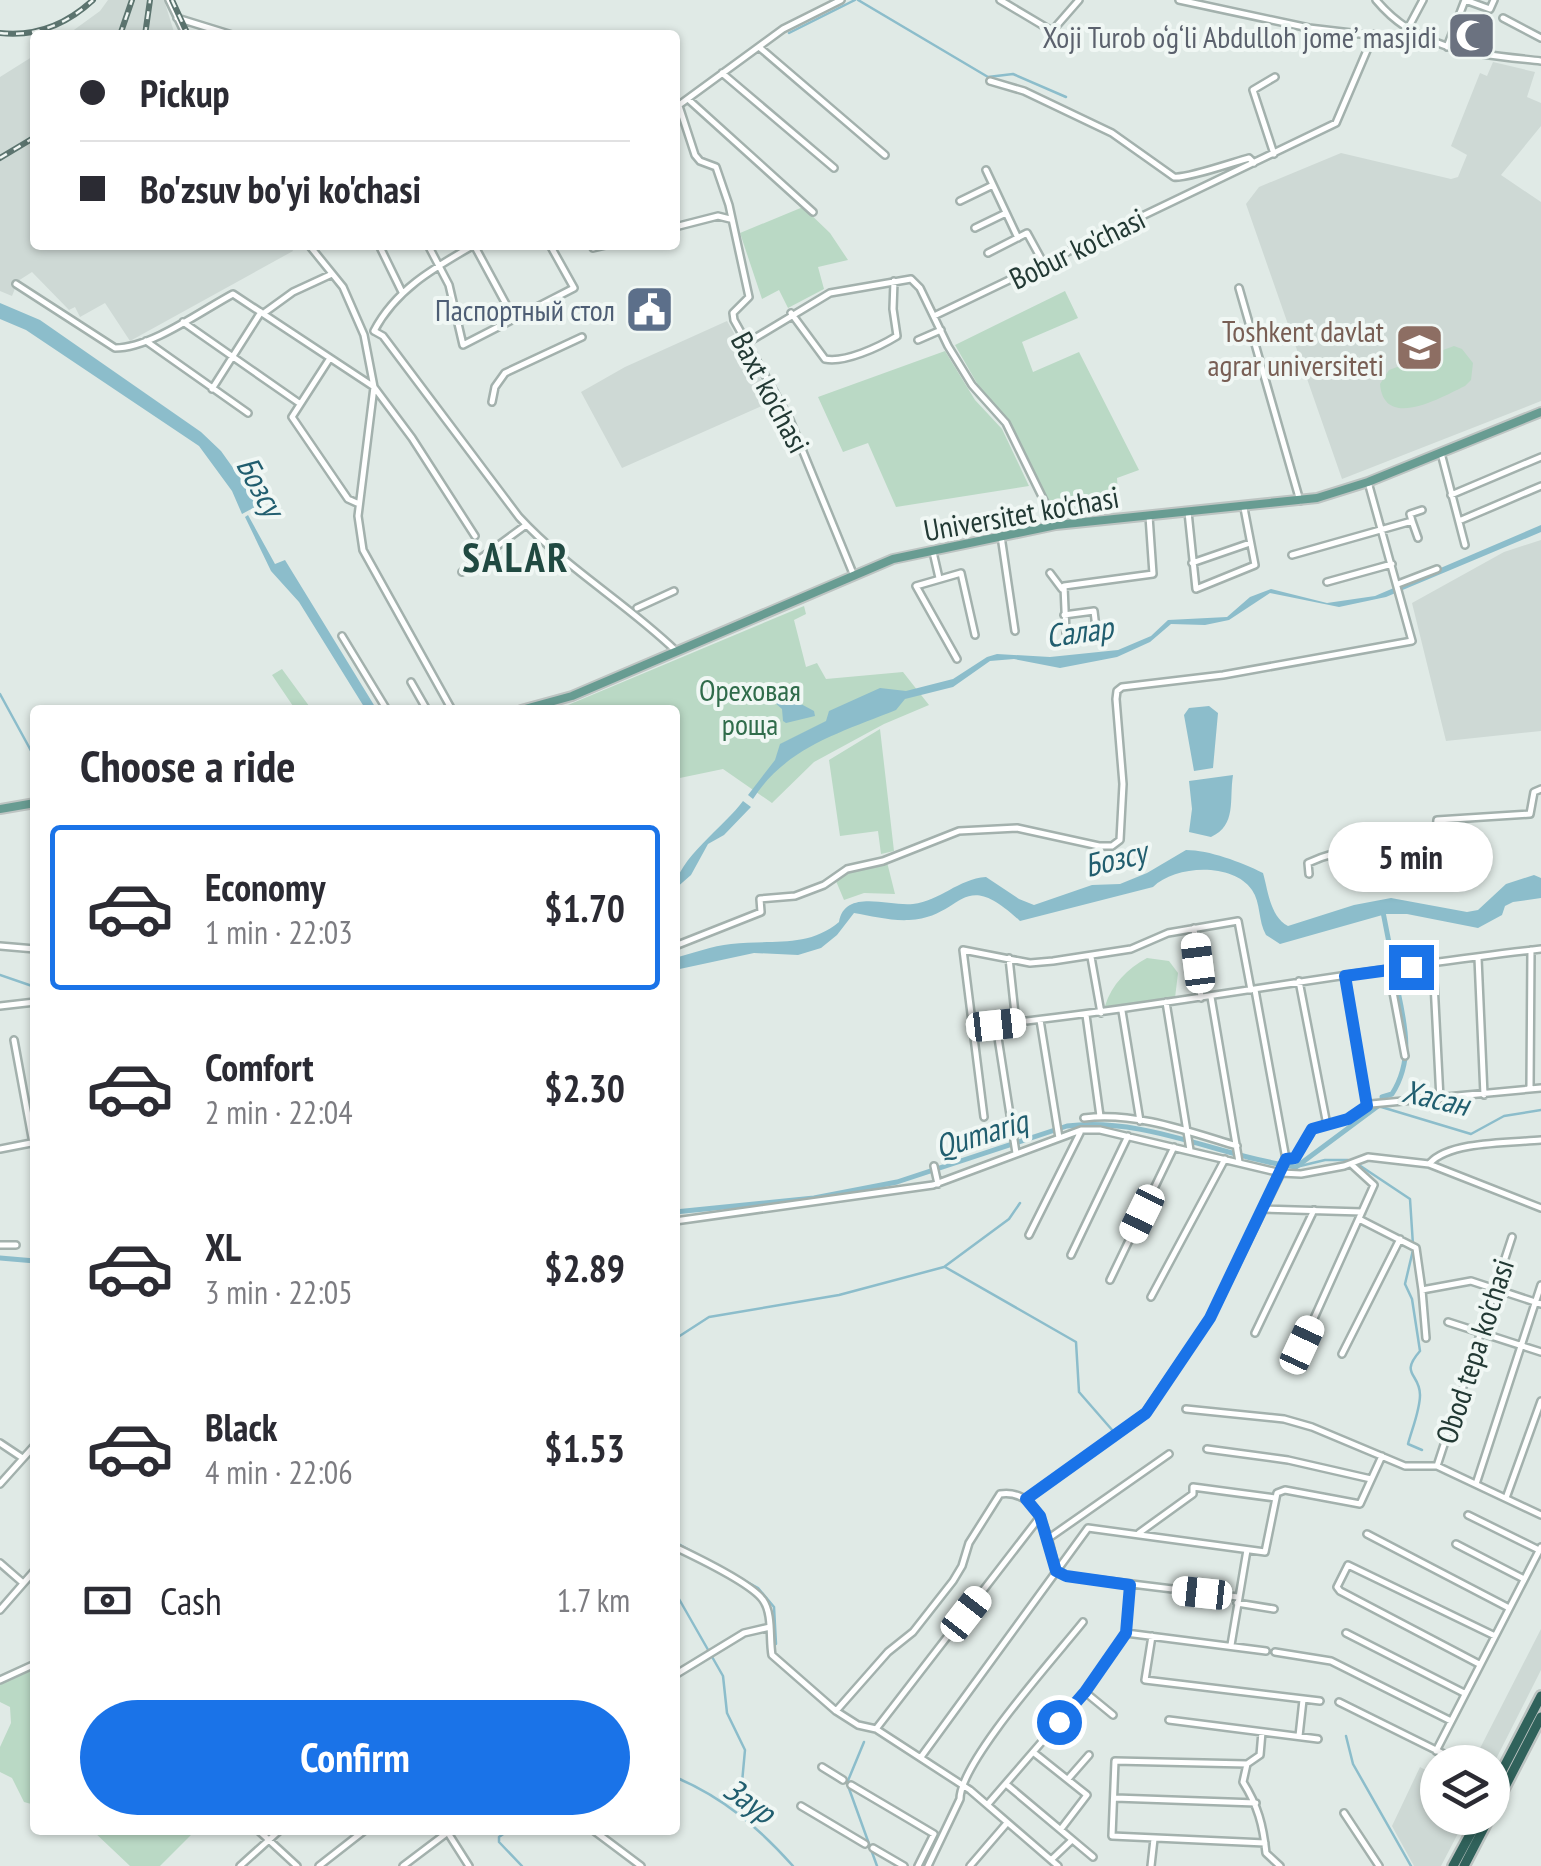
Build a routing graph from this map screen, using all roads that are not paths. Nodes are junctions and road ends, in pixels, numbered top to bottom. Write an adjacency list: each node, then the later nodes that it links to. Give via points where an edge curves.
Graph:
1 (169, 0): 10 (street)
2 (841, 0): 18 (street, Baxt ko'chasi)
3 (1079, 0): 9 (street, via 1052,32)
4 (1180, 0): 15 (street, via 1309,28)
5 (1376, 0): 14 (street)
6 (1423, 0): 14 (street)
7 (1465, 0): 8 (street, via 1490,9); 19 (street)
8 (1494, 0)
9 (1005, 1)
10 (178, 18): 12 (street); 13 (street)
11 (1503, 18): 16 (street)
12 (182, 30)
13 (216, 30)
14 (1407, 30): 17 (street)
15 (1374, 34): 17 (street); 27 (street, Bobur ko'chasi, via 1336,123)
16 (1541, 38)
17 (1428, 42): 19 (street)
18 (759, 47): 21 (street, Baxt ko'chasi); 28 (street)
19 (1447, 48): 20 (street)
20 (1541, 61)
21 (721, 73): 24 (street, Baxt ko'chasi); 30 (street)
22 (1275, 77): 27 (street, via 1252,90)
23 (990, 81): 29 (street, via 1112,133 1174,177 1249,158)
24 (688, 99): 25 (street, Baxt ko'chasi); 34 (street)
25 (680, 105)
26 (680, 115): 36 (street, Baxt ko'chasi, via 695,155 716,168)
27 (1274, 154): 29 (street, Bobur ko'chasi)
28 (885, 155)
29 (1254, 164): 47 (street, Bobur ko'chasi)
30 (834, 168)
31 (986, 170): 32 (street)
32 (993, 185): 33 (street); 35 (street)
33 (960, 201)
34 (813, 212)
35 (1006, 213): 38 (street); 39 (street)
36 (731, 219): 37 (street); 65 (street, Baxt ko'chasi, via 749,291 732,315)
37 (680, 226)
38 (976, 228)
39 (1018, 238): 46 (street); 47 (street, via 1027,233)
40 (315, 250): 49 (street)
41 (381, 250): 53 (street)
42 (430, 250): 48 (street)
43 (465, 250): 48 (street)
44 (477, 250): 57 (street)
45 (553, 250): 57 (street, via 574,288)
46 (988, 253)
47 (1044, 264): 56 (street, Bobur ko'chasi)
48 (438, 266): 53 (street); 57 (street, via 463,346)
49 (332, 274): 54 (street); 61 (street)
50 (894, 281): 55 (street, via 830,292); 55 (street, via 897,336 835,360 825,359); 56 (street, via 916,282)
51 (16, 284): 64 (street, via 115,348)
52 (1238, 288): 79 (street)
53 (402, 292): 59 (street)
54 (262, 312): 58 (street, via 233,294); 66 (street); 67 (street)
55 (791, 313): 65 (street)
56 (934, 316): 60 (street)
57 (513, 317)
58 (182, 321): 64 (street); 66 (street)
59 (374, 330): 61 (street); 87 (street)
60 (940, 330): 63 (street); 88 (street, via 972,384 1006,423)
61 (364, 335): 68 (street)
62 (582, 338): 70 (street, via 506,373)
63 (918, 340)
64 (146, 341): 69 (street)
65 (745, 344): 102 (street, Baxt ko'chasi, via 790,420)
66 (233, 356): 69 (street); 71 (street)
67 (330, 358): 68 (street); 71 (street)
68 (374, 387): 80 (street); 90 (street)
69 (212, 390): 73 (street)
70 (492, 402)
71 (299, 403): 80 (street, via 294,422 348,499)
72 (1541, 412): 74 (main road, Universitet ko'chasi)
73 (248, 413)
74 (1441, 453): 76 (main road, Universitet ko'chasi); 78 (street)
75 (1541, 457): 78 (street)
76 (1368, 482): 79 (main road, Universitet ko'chasi); 89 (street)
77 (1541, 486): 86 (street)
78 (1451, 496): 86 (street)
79 (1300, 502): 81 (main road, Universitet ko'chasi)
80 (359, 504): 120 (street, via 363,550)
81 (1244, 508): 83 (main road, Universitet ko'chasi); 93 (street)
82 (1422, 510): 85 (street, via 1410,514)
83 (1188, 512): 84 (main road, Universitet ko'chasi); 97 (street)
84 (1149, 516): 88 (main road, Universitet ko'chasi); 106 (street, via 1154,574)
85 (1412, 521): 89 (street); 92 (street)
86 (1458, 521): 94 (street)
87 (526, 525): 100 (street); 115 (street)
88 (1056, 525): 91 (main road, Universitet ko'chasi)
89 (1382, 529): 96 (street); 98 (street)
90 (475, 536)
91 (1001, 536): 95 (main road, Universitet ko'chasi); 111 (street)
92 (1418, 538)
93 (1250, 543): 97 (street); 97 (street, via 1255,565 1196,589)
94 (1464, 545)
95 (932, 549): 102 (main road, Universitet ko'chasi); 103 (street)
96 (1292, 555)
97 (1192, 563)
98 (1392, 564): 104 (street); 105 (street)
99 (1437, 569): 105 (street)
100 (462, 572)
101 (1050, 572): 106 (street)
102 (854, 576): 115 (main road, Universitet ko'chasi)
103 (939, 578): 112 (street, via 961,573); 116 (street, via 916,586)
104 (1327, 582)
105 (1399, 588): 127 (street, via 1412,641 1122,687 1120,840 1112,846 1017,828 959,831 847,869 796,896 760,899 761,912)
106 (1062, 589): 109 (street)
107 (674, 592): 108 (street)
108 (637, 608)
109 (1064, 615): 110 (street, via 1094,611 1096,628); 113 (street)
110 (1106, 628)
111 (1015, 630)
112 (975, 634)
113 (1066, 634)
114 (342, 636): 118 (street)
115 (678, 652): 121 (main road, Universitet ko'chasi)
116 (957, 660)
117 (411, 682): 119 (street)
118 (383, 705)
119 (424, 705)
120 (449, 705)
121 (547, 705)
122 (1541, 789): 125 (street, via 1534,792 1530,814 1437,820 1432,848 1336,852 1308,863)
123 (30, 804): 124 (main road)
124 (0, 808)
125 (1310, 874)
126 (1194, 928): 132 (street); 139 (street, via 1238,921); 141 (street)
127 (680, 944)
128 (0, 946): 129 (street)
129 (30, 949)
130 (1541, 949): 131 (street)
131 (1531, 950): 134 (street); 155 (street)
132 (1091, 956): 133 (street, via 1030,963); 146 (street)
133 (1010, 958): 149 (street); 151 (street, via 963,950)
134 (1478, 958): 135 (street); 156 (street)
135 (1433, 964): 136 (street); 157 (street)
136 (1390, 971): 137 (street); 153 (street)
137 (1345, 976): 138 (street); 158 (street)
138 (1300, 981): 139 (street); 164 (street)
139 (1253, 990): 140 (street); 180 (street)
140 (1211, 996): 141 (street); 172 (street)
141 (1202, 998): 142 (street)
142 (1166, 1002): 145 (street); 166 (street)
143 (30, 1003): 144 (street)
144 (0, 1006)
145 (1122, 1011): 146 (street); 162 (street)
146 (1101, 1013): 147 (street)
147 (1086, 1015): 148 (street); 159 (street)
148 (1040, 1020): 149 (street); 167 (street)
149 (1016, 1022): 150 (street)
150 (996, 1025): 151 (street); 174 (street)
151 (971, 1027): 160 (street)
152 (14, 1040): 163 (street)
153 (1405, 1056)
154 (1541, 1088): 155 (street)
155 (1530, 1089): 156 (street)
156 (1484, 1095): 157 (street)
157 (1440, 1099): 158 (street)
158 (1367, 1106): 164 (street)
159 (1100, 1116): 161 (street); 162 (street)
160 (984, 1117)
161 (1084, 1118)
162 (1140, 1121): 166 (street)
163 (30, 1122)
164 (1326, 1125): 180 (street, via 1312,1129)
165 (1081, 1130): 167 (street); 168 (street); 188 (street)
166 (1188, 1133): 172 (street); 175 (street)
167 (1058, 1134): 174 (street)
168 (1128, 1136): 171 (street); 193 (street)
169 (1541, 1140): 179 (street, via 1453,1149)
170 (30, 1143): 173 (street)
171 (1174, 1147): 175 (street); 194 (street)
172 (1237, 1147): 177 (street)
173 (0, 1149)
174 (1015, 1149): 182 (street)
175 (1190, 1150): 176 (street)
176 (1225, 1158): 177 (street); 198 (street)
177 (1239, 1162): 180 (street)
178 (1350, 1164): 179 (street, via 1368,1156); 180 (street, via 1300,1174); 186 (street, via 1374,1186)
179 (1429, 1164): 184 (street)
180 (1284, 1166): 183 (street)
181 (934, 1167): 182 (street)
182 (937, 1182): 187 (street)
183 (1263, 1208): 185 (street); 222 (street, via 1210,1318 1146,1413)
184 (1541, 1208)
185 (1314, 1210): 186 (street); 202 (street)
186 (1360, 1216): 190 (street); 204 (street)
187 (680, 1221)
188 (1028, 1235)
189 (1512, 1237): 196 (street, Obod tepa ko'chasi)
190 (1400, 1239): 197 (street, via 1419,1254); 207 (street)
191 (0, 1245): 192 (street)
192 (16, 1245)
193 (1070, 1255)
194 (1110, 1280)
195 (1541, 1286): 199 (street)
196 (1494, 1288): 197 (street, via 1472,1281); 199 (street); 201 (street, Obod tepa ko'chasi)
197 (1422, 1290): 203 (street)
198 (1151, 1297)
199 (1538, 1303): 205 (street)
200 (1448, 1322): 201 (street)
201 (1481, 1332): 205 (street); 216 (street, Obod tepa ko'chasi)
202 (1255, 1333)
203 (1426, 1338)
204 (1302, 1345)
205 (1523, 1346): 206 (street); 219 (street)
206 (1541, 1352)
207 (1342, 1354)
208 (1541, 1401): 221 (street)
209 (1186, 1410): 214 (street, via 1284,1419)
210 (0, 1443): 215 (street)
211 (30, 1449): 215 (street)
212 (1207, 1449): 217 (street)
213 (1169, 1454): 228 (street)
214 (1382, 1456): 216 (street, via 1404,1466); 217 (street)
215 (21, 1457): 218 (street)
216 (1437, 1466): 219 (street)
217 (1371, 1479): 220 (street, via 1360,1504 1284,1490)
218 (0, 1484)
219 (1476, 1484): 221 (street)
220 (1275, 1498): 226 (street, via 1193,1487); 232 (street, via 1264,1552)
221 (1506, 1498): 224 (street)
222 (1026, 1499): 225 (street); 262 (street, via 1000,1494 953,1581)
223 (1468, 1515): 230 (street)
224 (1541, 1515)
225 (1040, 1516): 228 (street); 267 (street)
226 (1138, 1534): 232 (street); 234 (street, via 1088,1528)
227 (1367, 1534): 240 (street)
228 (1048, 1539): 234 (street)
229 (1456, 1544): 236 (street)
230 (1540, 1548): 236 (street)
231 (680, 1550): 244 (street, via 740,1580 762,1599)
232 (1246, 1550): 239 (street)
233 (0, 1564): 237 (street)
234 (1056, 1571): 238 (street); 278 (street)
235 (30, 1575): 237 (street)
236 (1524, 1579): 240 (street)
237 (23, 1583): 242 (street)
238 (1130, 1585): 239 (street); 245 (street)
239 (1238, 1600): 241 (street); 249 (street)
240 (1509, 1608): 248 (street)
241 (1274, 1609)
242 (0, 1610)
243 (1083, 1622): 285 (street)
244 (770, 1627): 254 (street, via 744,1633); 262 (street, via 772,1655)
245 (1126, 1633): 247 (street); 256 (street)
246 (1346, 1633): 257 (street)
247 (1152, 1636): 249 (street); 259 (street, via 1145,1680)
248 (1495, 1636): 252 (street); 252 (street, via 1348,1564 1340,1592)
249 (1231, 1646): 250 (street)
250 (1266, 1650)
251 (1274, 1652): 266 (street, via 1332,1661)
252 (1479, 1664): 257 (street)
253 (30, 1666): 255 (street)
254 (680, 1672)
255 (0, 1680)
256 (1085, 1692): 263 (street); 275 (street)
257 (1464, 1693): 266 (street)
258 (1541, 1696): 276 (highway)
259 (1303, 1699): 260 (street); 269 (street)
260 (1320, 1701)
261 (1340, 1702): 272 (street)
262 (836, 1711): 267 (street)
263 (1113, 1714)
264 (1541, 1717): 271 (highway)
265 (1169, 1720): 268 (street)
266 (1450, 1721): 273 (street)
267 (876, 1730): 278 (street)
268 (1262, 1732): 269 (street); 279 (street, via 1260,1755)
269 (1299, 1736): 270 (street)
270 (1318, 1739)
271 (1529, 1741): 274 (street); 281 (highway)
272 (1426, 1745)
273 (1438, 1745)
274 (1541, 1748)
275 (1034, 1752): 282 (street); 286 (street)
276 (1510, 1754)
277 (1089, 1755): 282 (street)
278 (920, 1756): 285 (street)
279 (1247, 1764): 287 (street, via 1115,1761); 288 (street, via 1243,1782)
280 (822, 1768): 283 (street)
281 (1510, 1778)
282 (1068, 1779): 293 (street, via 1087,1795)
283 (844, 1780)
284 (851, 1784): 317 (street, via 934,1834)
285 (962, 1784): 289 (street); 318 (street)
286 (1006, 1784): 289 (street); 293 (street)
287 (1115, 1798): 288 (street); 302 (street, via 1112,1836)
288 (1256, 1803): 305 (street)
289 (988, 1804): 292 (street)
290 (801, 1806): 306 (street)
291 (1344, 1814): 323 (street)
292 (1008, 1822): 309 (street); 319 (street)
293 (1060, 1830): 304 (street)
294 (263, 1835): 303 (street)
295 (274, 1835): 303 (street)
296 (359, 1835): 312 (street)
297 (442, 1835): 313 (street)
298 (450, 1835): 314 (street)
299 (600, 1835): 315 (street)
300 (1475, 1835): 324 (highway)
301 (1476, 1835): 325 (highway)
302 (1154, 1838): 305 (street); 321 (street)
303 (268, 1840): 310 (street); 311 (street)
304 (1072, 1840): 308 (street); 309 (street)
305 (1265, 1843): 322 (street)
306 (866, 1844)
307 (873, 1848): 316 (street)
308 (1093, 1858)
309 (1051, 1860): 320 (street)
310 (240, 1866)
311 (297, 1866)
312 (319, 1866)
313 (404, 1866)
314 (469, 1866)
315 (641, 1866)
316 (904, 1866)
317 (918, 1866)
318 (928, 1866)
319 (970, 1866)
320 (1058, 1866)
321 (1151, 1866)
322 (1280, 1866)
323 (1378, 1866)
324 (1453, 1866)
325 (1464, 1866)

